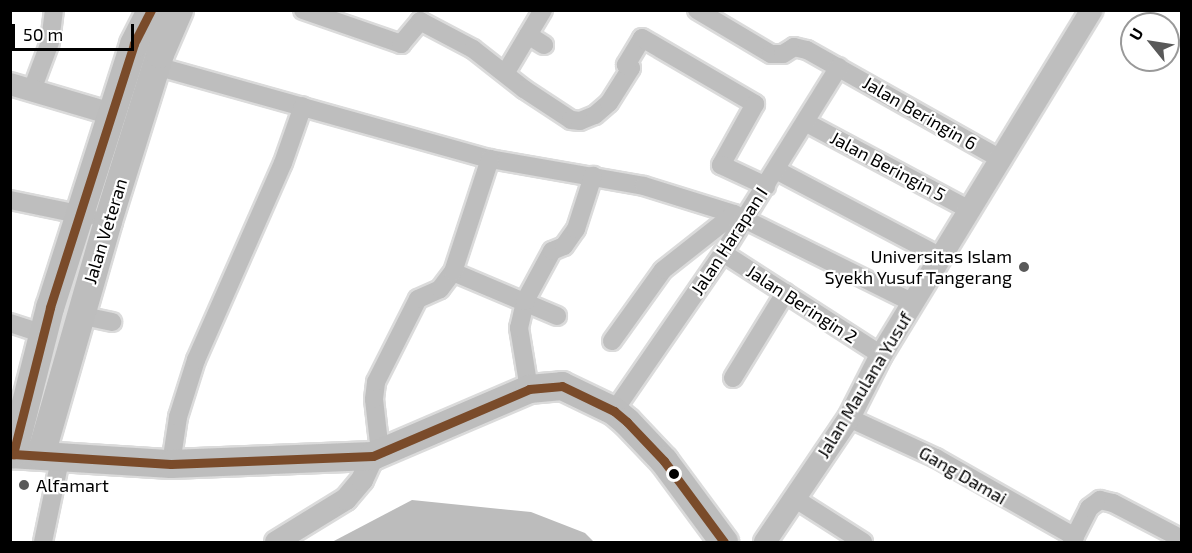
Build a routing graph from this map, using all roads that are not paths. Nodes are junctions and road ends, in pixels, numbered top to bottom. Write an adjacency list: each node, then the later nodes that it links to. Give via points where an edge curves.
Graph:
1 (54, 10): 14 (street, via 50,42)
2 (151, 10): 16 (main road, Jalan Veteran, via 134,44)
3 (178, 10): 10 (main road, Jalan Veteran)
4 (303, 10): 12 (street, via 401,44 420,21)
5 (543, 10): 8 (street)
6 (697, 10): 11 (street, Jalan Beringin 6, via 771,54 800,47)
7 (1092, 10): 19 (street, Jalan Maulana Yusuf)
8 (528, 35): 9 (street); 12 (street)
9 (544, 45)
10 (156, 66): 15 (street); 27 (main road, Jalan Veteran)
11 (839, 67): 17 (street, Jalan Harapan I); 19 (street, Jalan Beringin 6)
12 (506, 72): 22 (street, via 571,120 585,120 609,103 631,68 626,64 642,38 755,104 720,165)
13 (10, 84): 14 (street)
14 (32, 90): 16 (street)
15 (303, 106): 18 (street); 47 (street, via 283,163 196,360 178,417)
16 (112, 114): 25 (main road, Jalan Veteran)
17 (805, 122): 20 (street, Jalan Harapan I); 24 (street, Jalan Beringin 5)
18 (490, 159): 21 (street); 30 (street)
19 (1002, 160): 24 (street, Jalan Maulana Yusuf)
20 (776, 170): 22 (street, Jalan Harapan I); 29 (street)
21 (593, 176): 26 (street, via 644,186); 32 (street, via 576,230 564,246 552,251)
22 (766, 186): 26 (street, Jalan Harapan I)
23 (10, 200): 25 (street)
24 (970, 210): 29 (street, Jalan Maulana Yusuf)
25 (80, 214): 27 (street); 38 (main road, Jalan Veteran)
26 (740, 217): 28 (street, Jalan Harapan I); 33 (street); 39 (street, via 670,262)
27 (108, 220): 34 (main road, Jalan Veteran)
28 (723, 253): 31 (street, Jalan Beringin 2); 43 (street, Jalan Harapan I)
29 (941, 257): 33 (street, Jalan Maulana Yusuf)
30 (453, 272): 32 (street); 46 (street, via 440,289 418,299 376,382)
31 (785, 293): 40 (street, Jalan Beringin 2); 41 (street)
32 (525, 302): 35 (street); 42 (street, via 519,328)
33 (913, 303): 40 (street, Jalan Maulana Yusuf)
34 (79, 315): 36 (street); 45 (main road, Jalan Veteran)
35 (557, 316)
36 (112, 322)
37 (10, 323): 38 (street)
38 (43, 334): 45 (main road, Jalan Veteran)
39 (612, 341)
40 (881, 355): 44 (street, Jalan Maulana Yusuf)
41 (733, 378)
42 (528, 389): 43 (main road, via 562,386); 46 (main road)
43 (614, 411): 53 (main road, via 664,461)
44 (849, 417): 48 (street, Jalan Maulana Yusuf); 50 (street, Gang Damai, via 936,458)
45 (31, 454): 47 (main road); 51 (street)
46 (376, 454): 47 (main road); 52 (street, via 363,480 346,499)
47 (171, 464)
48 (794, 498): 54 (street, Jalan Maulana Yusuf); 55 (street)
49 (1182, 539): 50 (street, via 1100,500 1089,508)
50 (1073, 540)
51 (43, 543)
52 (276, 543)
53 (724, 543)
54 (765, 543)
55 (864, 543)

